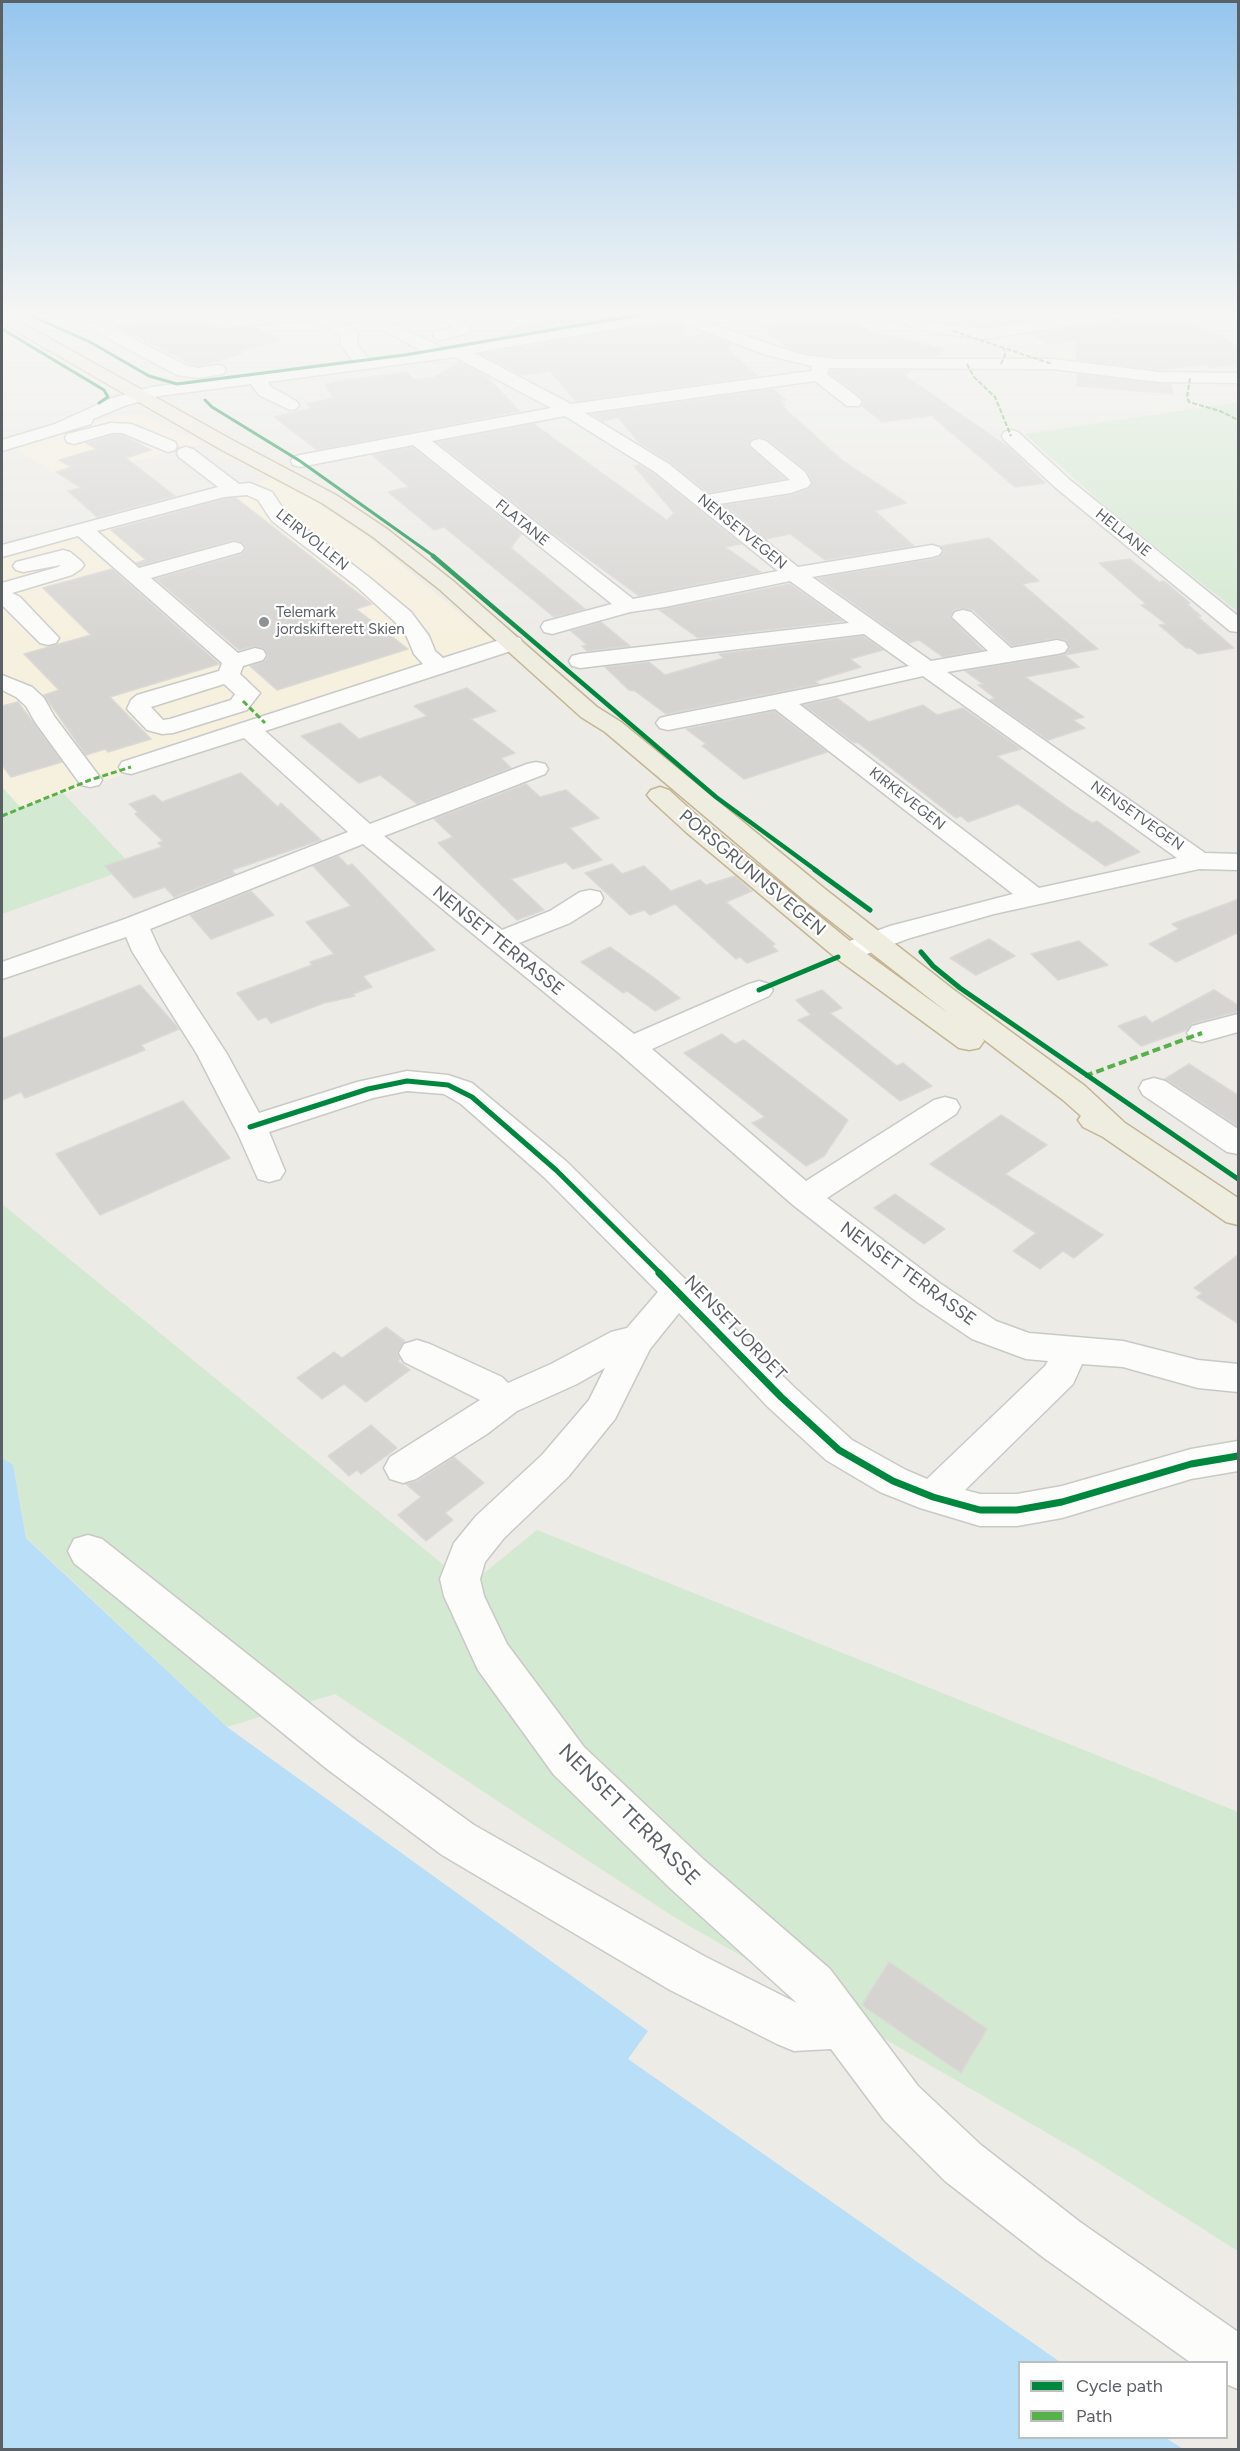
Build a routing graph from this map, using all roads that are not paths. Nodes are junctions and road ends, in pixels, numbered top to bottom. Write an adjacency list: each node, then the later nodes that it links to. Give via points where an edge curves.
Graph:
1 (62, 425): 8 (street)
2 (202, 425): 32 (highway, PORSGRUNNSVEGEN, via 329,499 408,555)
3 (485, 425): 7 (street)
4 (593, 425): 13 (street, NENSETVEGEN, via 662,468)
5 (2, 430): 8 (street)
6 (1011, 436): 28 (street, HELLANE, via 1063,484)
7 (416, 438): 11 (street); 24 (street, FLATANE)
8 (19, 440): 10 (street); 12 (street, via 52,444 119,427 134,429 177,450)
9 (759, 445): 13 (street, via 798,476 801,483)
10 (2, 446)
11 (300, 461)
12 (229, 485): 14 (street, LEIRVOLLEN); 15 (street); 37 (street, LEIRVOLLEN, via 265,496 279,517 403,617 418,636 425,654)
13 (704, 501): 20 (street, NENSETVEGEN)
14 (83, 530): 17 (street, LEIRVOLLEN); 21 (street)
15 (2, 541)
16 (234, 548): 21 (street)
17 (2, 551)
18 (932, 551): 20 (street)
19 (2, 572): 22 (street, via 63,556 75,565)
20 (794, 574): 24 (street); 30 (street, NENSETVEGEN)
21 (136, 576): 26 (street)
22 (2, 589)
23 (2, 596): 31 (street)
24 (629, 606): 29 (street)
25 (204, 611): 26 (street)
26 (183, 617): 36 (street)
27 (963, 617): 34 (street)
28 (1239, 626)
29 (552, 627)
30 (868, 627): 35 (street); 38 (street, NENSETVEGEN)
31 (48, 638)
32 (512, 643): 37 (street); 53 (highway, PORSGRUNNSVEGEN, via 589,712 614,726)
33 (1057, 646): 34 (street)
34 (1007, 656): 38 (street)
35 (580, 661)
36 (239, 664)
37 (438, 666): 42 (street)
38 (927, 668): 40 (street); 47 (street, NENSETVEGEN)
39 (2, 682): 45 (street, via 24,692 36,703)
40 (780, 701): 41 (street); 49 (street, KIRKEVEGEN)
41 (668, 723)
42 (248, 729): 43 (street); 46 (street, NENSET TERRASSE)
43 (131, 767)
44 (536, 769): 46 (street)
45 (90, 780)
46 (366, 834): 51 (street); 52 (street, NENSET TERRASSE)
47 (1199, 861): 48 (street); 49 (street)
48 (1239, 862)
49 (1034, 897): 53 (street)
50 (590, 898): 52 (street, via 560,917)
51 (135, 925): 54 (street); 61 (street, via 146,951 212,1054)
52 (498, 941): 58 (street, NENSET TERRASSE)
53 (860, 946): 65 (highway, PORSGRUNNSVEGEN, via 921,1008 1059,1102 1114,1130)
54 (2, 971)
55 (759, 990): 58 (street)
56 (1239, 1023): 57 (street)
57 (1202, 1033)
58 (631, 1047): 64 (street, NENSET TERRASSE)
59 (1154, 1088): 62 (street)
60 (945, 1107): 64 (street)
61 (250, 1127): 63 (street); 66 (street, NENSETJORDET, via 368,1089 407,1081 448,1085 461,1090 556,1170)
62 (1239, 1144)
63 (269, 1171)
64 (804, 1197): 68 (street, NENSET TERRASSE, via 984,1330 1026,1346)
65 (1239, 1214)
66 (678, 1291): 67 (street, NENSET TERRASSE); 74 (street, NENSETJORDET, via 781,1397 839,1450 893,1481)
67 (636, 1341): 71 (street, via 623,1341); 76 (street, NENSET TERRASSE, via 602,1409 555,1466 490,1527 468,1556 460,1579 464,1596 492,1657 569,1761 687,1874 813,1986)
68 (1070, 1350): 70 (street, NENSET TERRASSE, via 1124,1354 1197,1374); 74 (street, via 1060,1374)
69 (417, 1353): 71 (street, via 489,1387)
70 (1239, 1378)
71 (504, 1401): 73 (street)
72 (1239, 1456): 74 (street, NENSETJORDET, via 1191,1464 1062,1502 1017,1510 980,1510)
73 (403, 1468)
74 (933, 1497)
75 (88, 1551): 76 (street, via 342,1755 458,1840 687,1973 794,2027)
76 (842, 2025): 77 (street, NENSET TERRASSE, via 901,2103 963,2163 1062,2240)
77 (1239, 2362)

